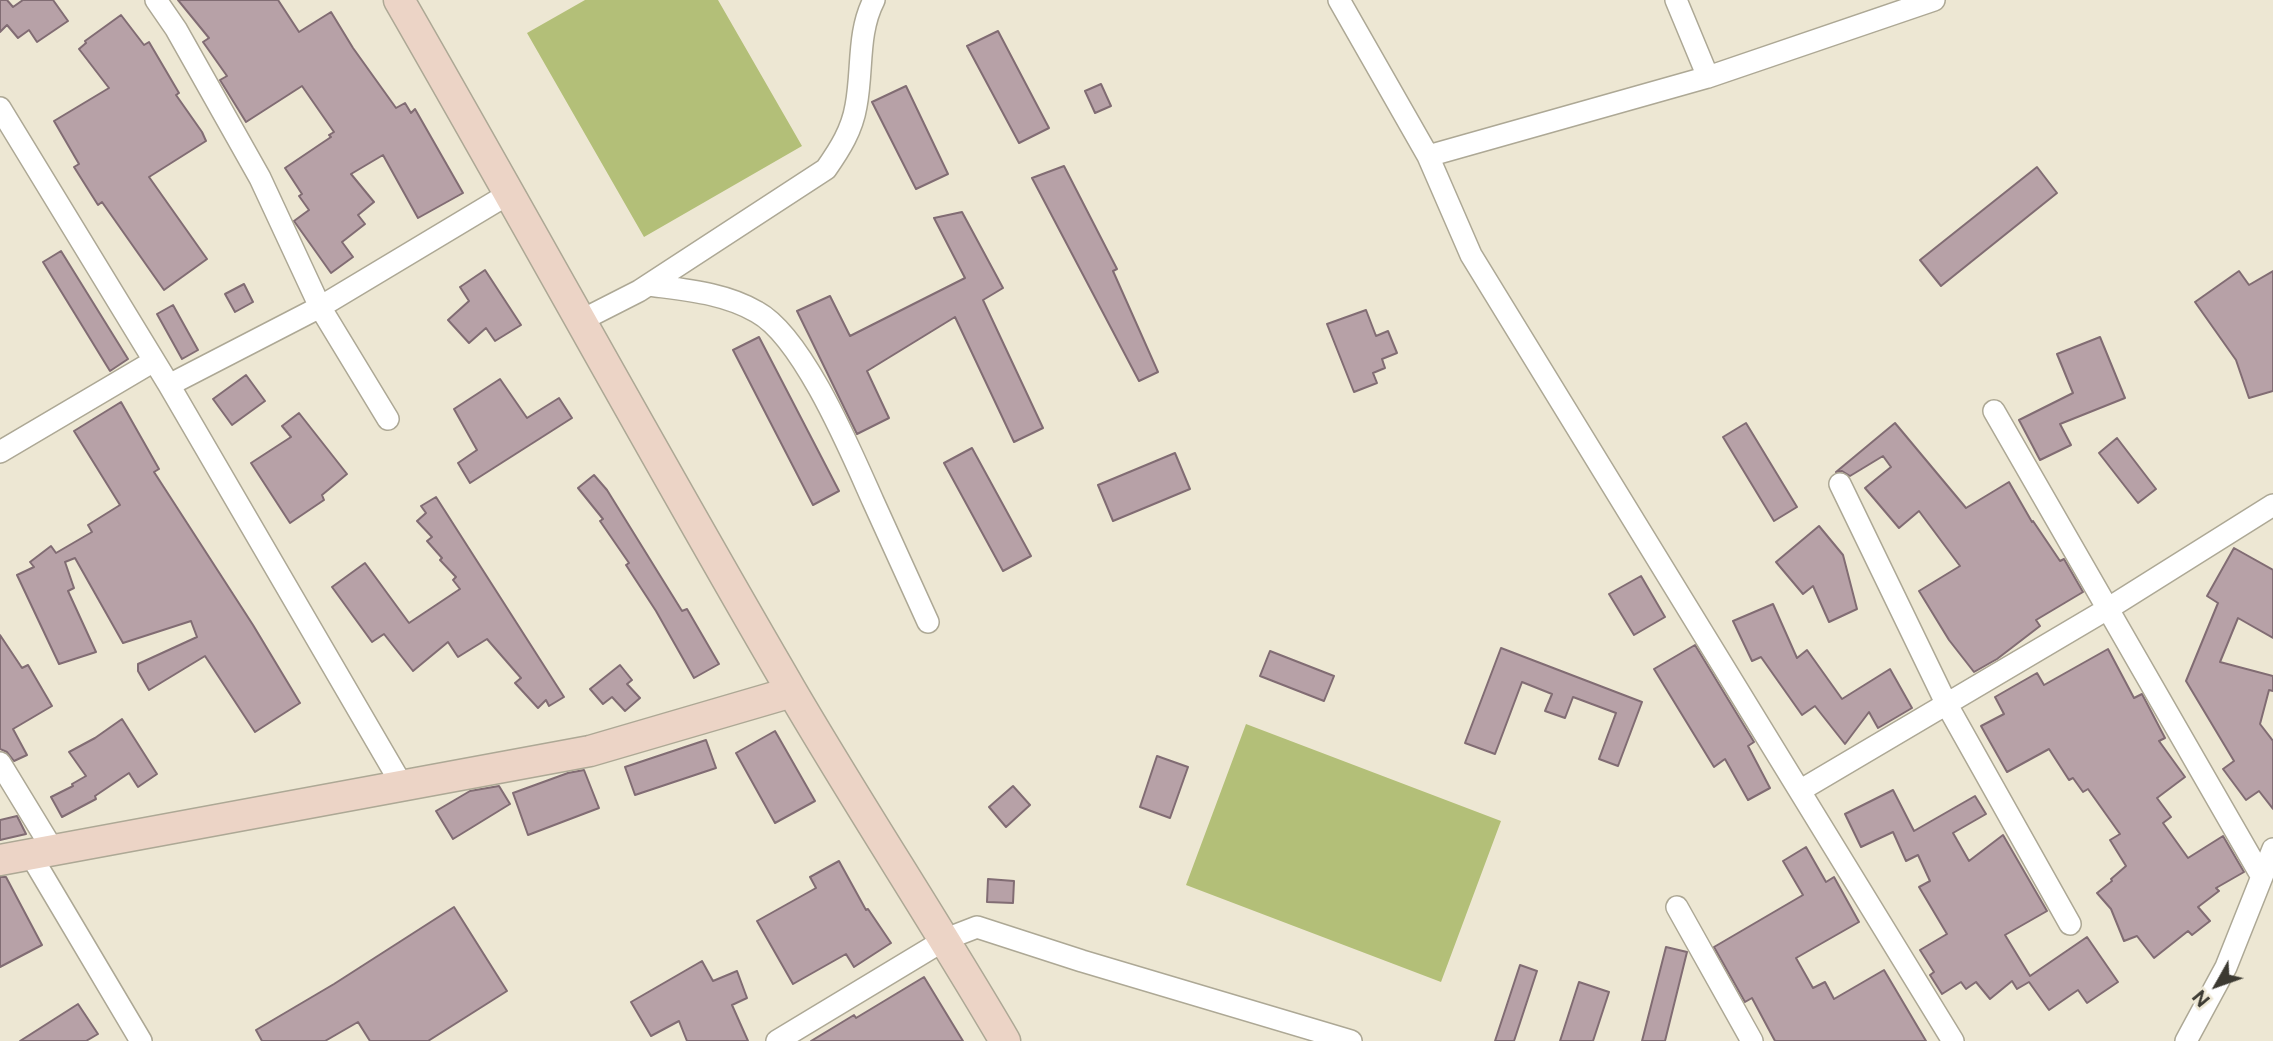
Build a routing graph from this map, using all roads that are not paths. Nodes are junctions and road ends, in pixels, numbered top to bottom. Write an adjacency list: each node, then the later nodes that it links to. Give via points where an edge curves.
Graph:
1 (156, 0): 12 (street, via 260,178)
2 (399, 0): 10 (street)
3 (874, 0): 11 (street, via 860,46 856,107 845,142 826,169)
4 (1339, 0): 9 (street)
5 (1676, 0): 7 (street)
6 (1934, 0): 7 (street)
7 (1708, 76): 9 (street)
8 (0, 108): 14 (street)
9 (1428, 156): 27 (street, via 1471,255)
10 (510, 192): 12 (street); 13 (street)
11 (649, 285): 13 (street); 22 (street, via 712,294 758,312 785,335 819,388)
12 (320, 307): 15 (street); 17 (street)
13 (582, 320): 23 (street)
14 (154, 361): 15 (street); 18 (street)
15 (169, 384): 26 (street)
16 (1994, 411): 21 (street)
17 (388, 419)
18 (0, 452)
19 (1840, 484): 24 (street)
20 (2273, 505): 21 (street)
21 (2109, 608): 24 (street); 31 (street)
22 (928, 622)
23 (792, 692): 26 (street, via 590,751); 34 (street)
24 (1947, 705): 27 (street); 33 (street)
25 (0, 763): 29 (street)
26 (402, 785): 29 (street)
27 (1801, 790): 40 (street)
28 (2273, 849): 31 (street)
29 (41, 852): 30 (street); 35 (street)
30 (0, 860)
31 (2262, 877): 41 (street, via 2226,967)
32 (1677, 907): 39 (street)
33 (2070, 924)
34 (946, 939): 36 (street); 37 (street); 38 (street, via 976,927)
35 (141, 1041)
36 (777, 1041)
37 (1005, 1041)
38 (1351, 1041)
39 (1752, 1041)
40 (1953, 1041)
41 (2186, 1041)

